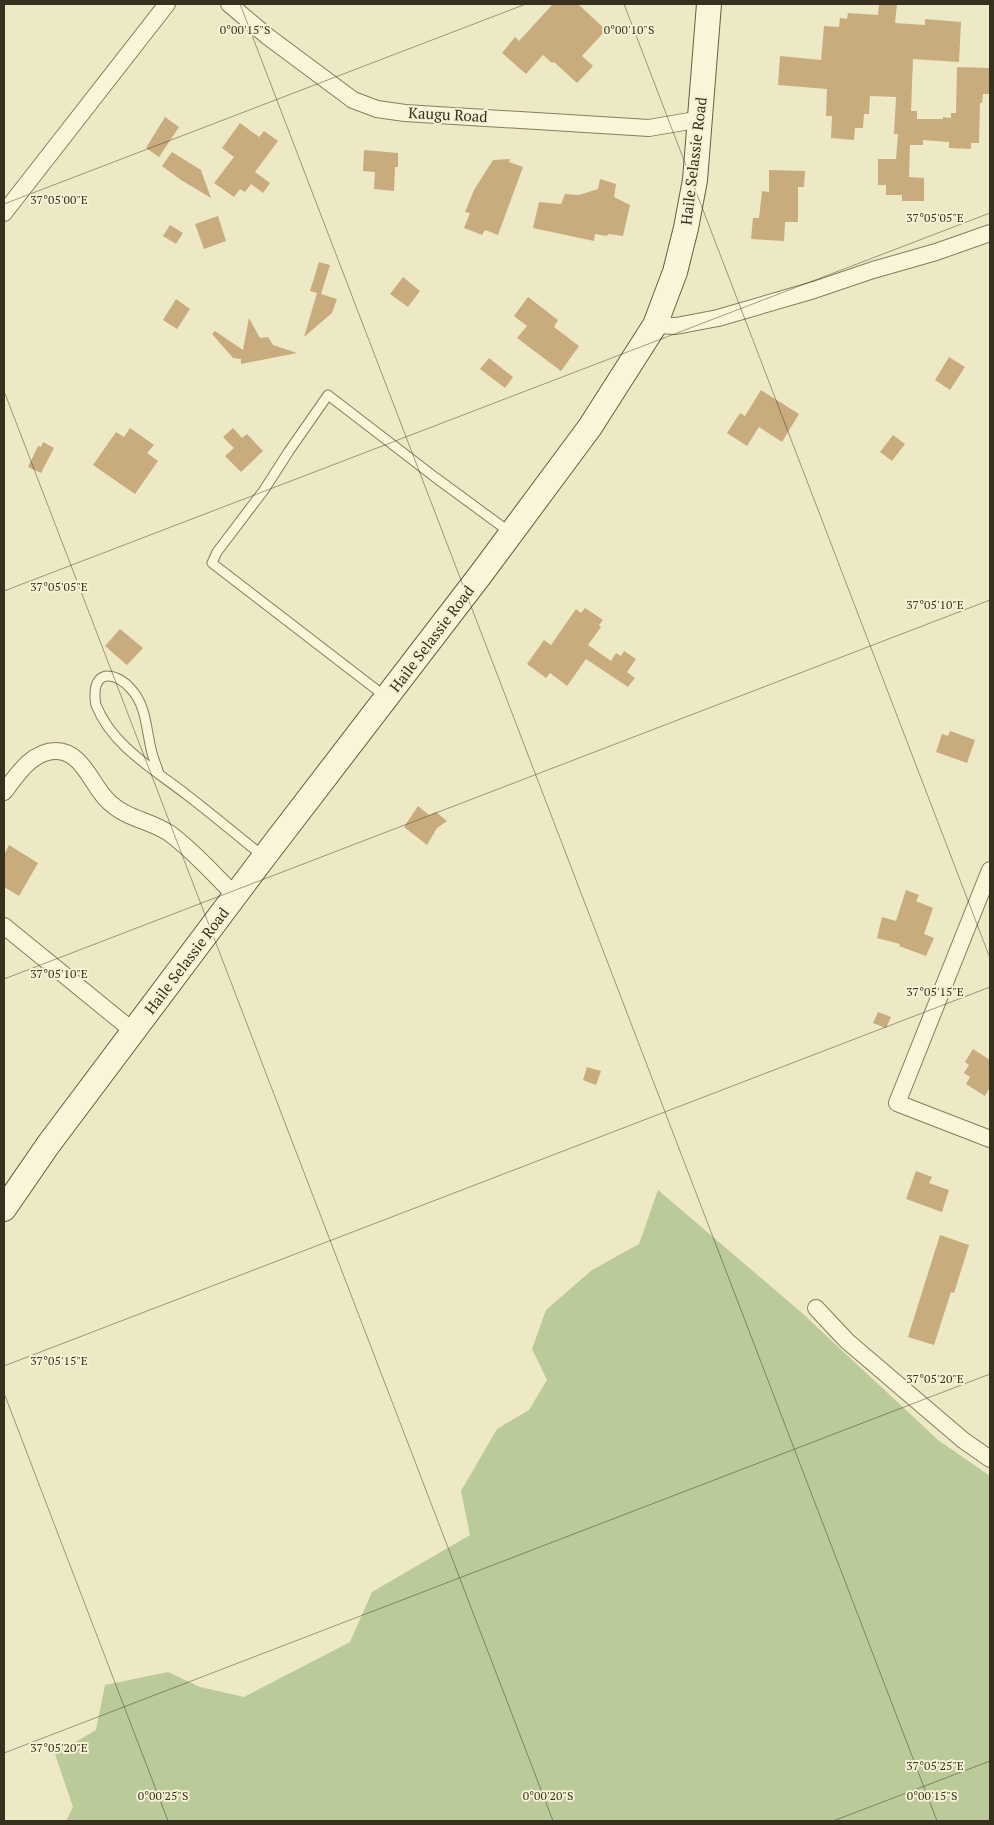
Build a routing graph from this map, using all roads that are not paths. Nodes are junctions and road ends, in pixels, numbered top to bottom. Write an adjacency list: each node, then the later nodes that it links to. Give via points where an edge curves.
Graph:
1 (167, 4): 5 (street)
2 (229, 4): 4 (street, Kaugu Road, via 353,100 377,109 649,128)
3 (708, 4): 4 (street, Haile Selassie Road)
4 (700, 119): 7 (street, Haile Selassie Road, via 686,228)
5 (4, 214)
6 (990, 233): 7 (street, via 718,318 676,326)
7 (655, 325): 8 (street, Haile Selassie Road, via 590,427)
8 (511, 533): 9 (street, Haile Selassie Road); 9 (lane, via 328,395 212,563)
9 (387, 698): 12 (street, Haile Selassie Road)
10 (159, 774): 10 (lane, via 142,762 106,724 96,704 96,684 102,678 109,675 118,678 131,688 141,703); 12 (lane)
11 (4, 792): 14 (street, via 24,766 41,754 57,751 72,756 118,812 168,833)
12 (264, 857): 14 (street, Haile Selassie Road)
13 (990, 870): 17 (street, via 897,1103)
14 (236, 896): 16 (street, Haile Selassie Road)
15 (4, 926): 16 (street)
16 (133, 1031): 18 (street, Haile Selassie Road)
17 (990, 1139)
18 (4, 1208)
19 (816, 1308): 20 (street, via 847,1341 963,1440)
20 (990, 1459)

